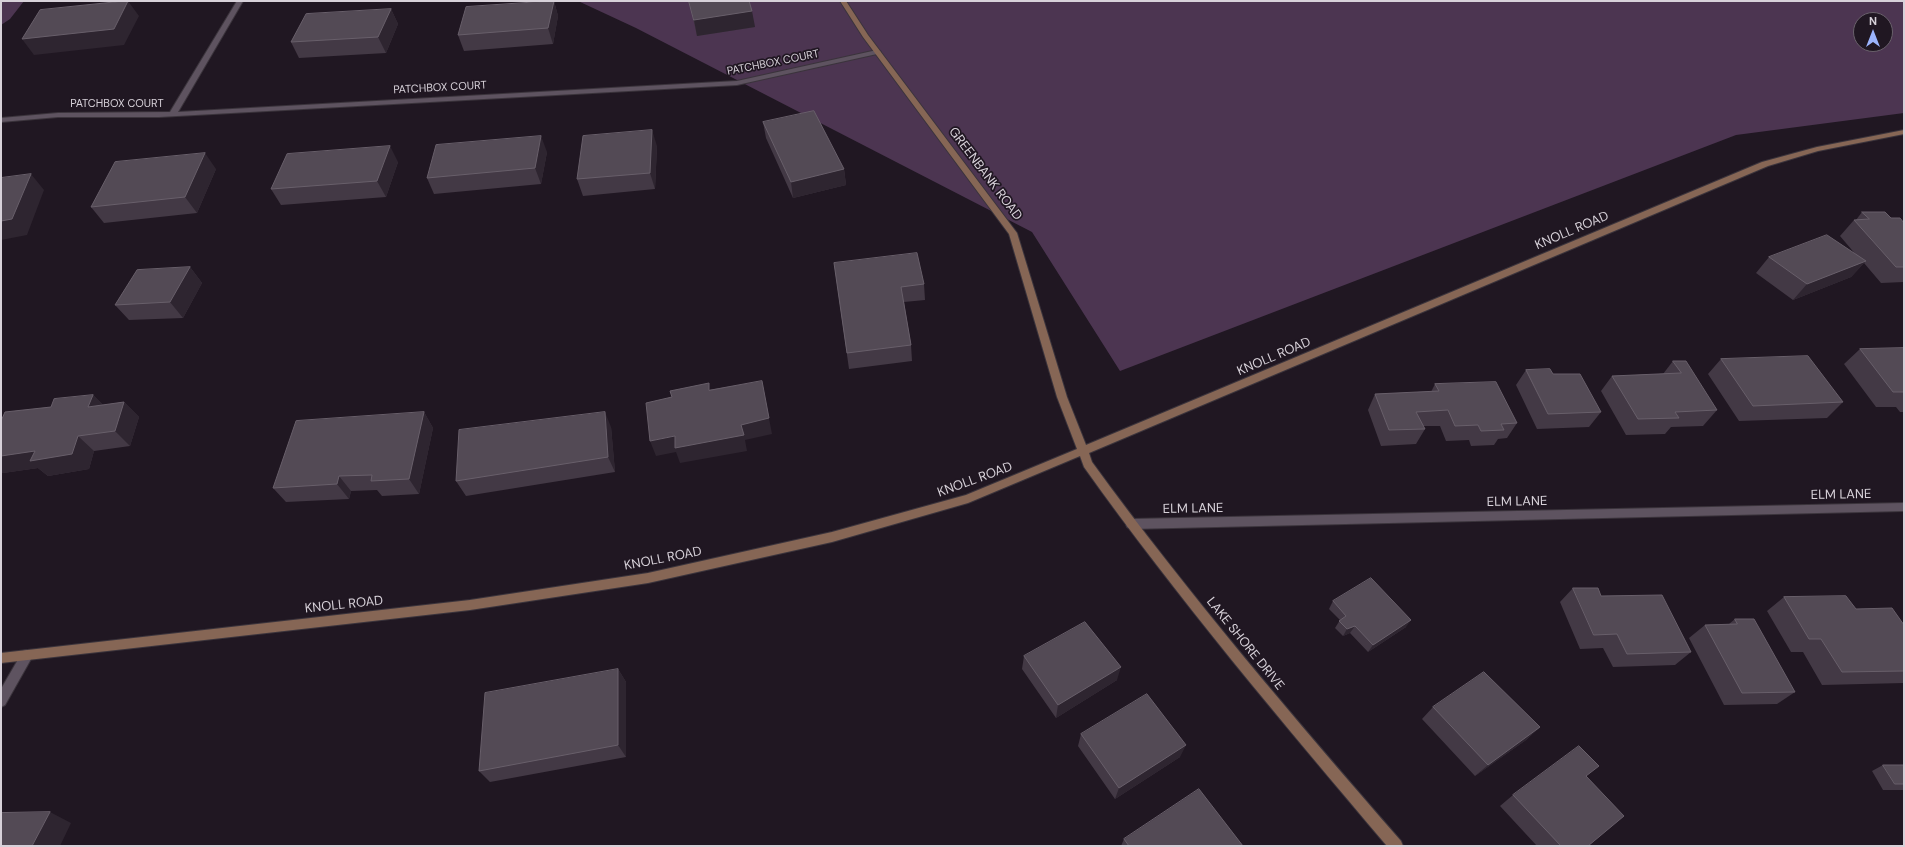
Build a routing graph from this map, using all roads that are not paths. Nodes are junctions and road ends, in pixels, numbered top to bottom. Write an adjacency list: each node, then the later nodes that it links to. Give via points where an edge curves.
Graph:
1 (240, 1): 4 (street)
2 (843, 1): 3 (street, GREENBANK ROAD)
3 (877, 52): 4 (street, PATCHBOX COURT, via 737,83); 7 (street, GREENBANK ROAD, via 1013,233 1062,397)
4 (173, 114): 5 (street, PATCHBOX COURT, via 58,115)
5 (1, 120)
6 (1904, 132): 7 (street, KNOLL ROAD, via 1817,148 1765,164)
7 (1083, 452): 9 (street, LAKE SHORE DRIVE, via 1088,464); 10 (street, KNOLL ROAD, via 968,499 832,538 648,578 470,605)
8 (1904, 507): 9 (street, ELM LANE)
9 (1131, 524): 13 (street, LAKE SHORE DRIVE, via 1283,714)
10 (27, 656): 11 (street, KNOLL ROAD); 12 (street)
11 (1, 658)
12 (1, 701)
13 (1396, 846)

